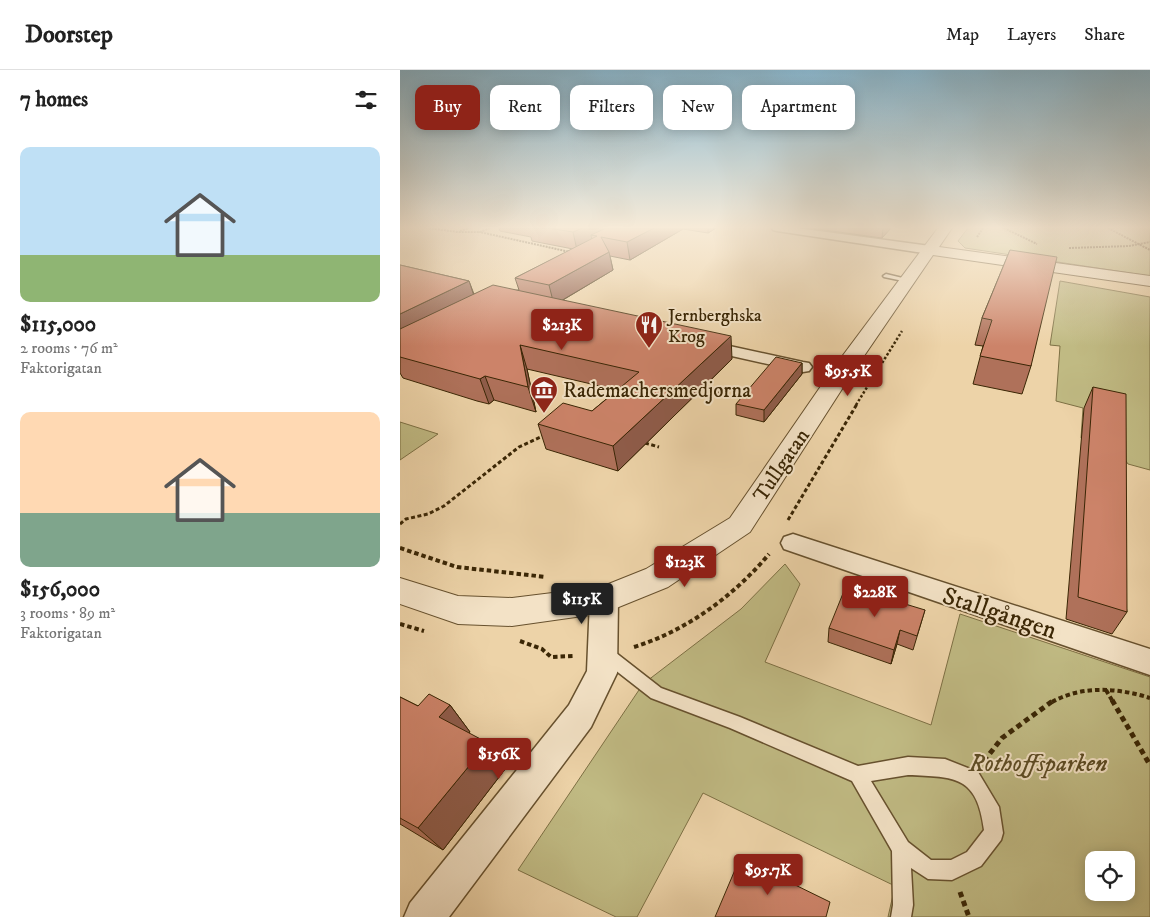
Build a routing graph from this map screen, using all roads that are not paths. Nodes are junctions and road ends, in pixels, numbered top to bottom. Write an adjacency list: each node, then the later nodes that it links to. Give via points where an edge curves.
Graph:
1 (909, 268): 8 (street, Tullgatan, via 897,278 840,376 740,526 657,578)
2 (1054, 268): 3 (street)
3 (1150, 281)
4 (688, 342): 5 (street)
5 (803, 367)
6 (793, 543): 10 (street, Stallgången)
7 (400, 592): 8 (street, Tullgatan, via 458,610 512,612)
8 (604, 600): 9 (street)
9 (602, 652): 11 (lane, via 656,693); 13 (street, via 602,673 580,716)
10 (1150, 662)
11 (858, 775): 12 (lane); 12 (lane, via 908,766 946,768 972,778 990,807 994,833 974,859 952,870 928,869)
12 (901, 849): 14 (lane, via 904,905)
13 (424, 917)
14 (900, 917)

